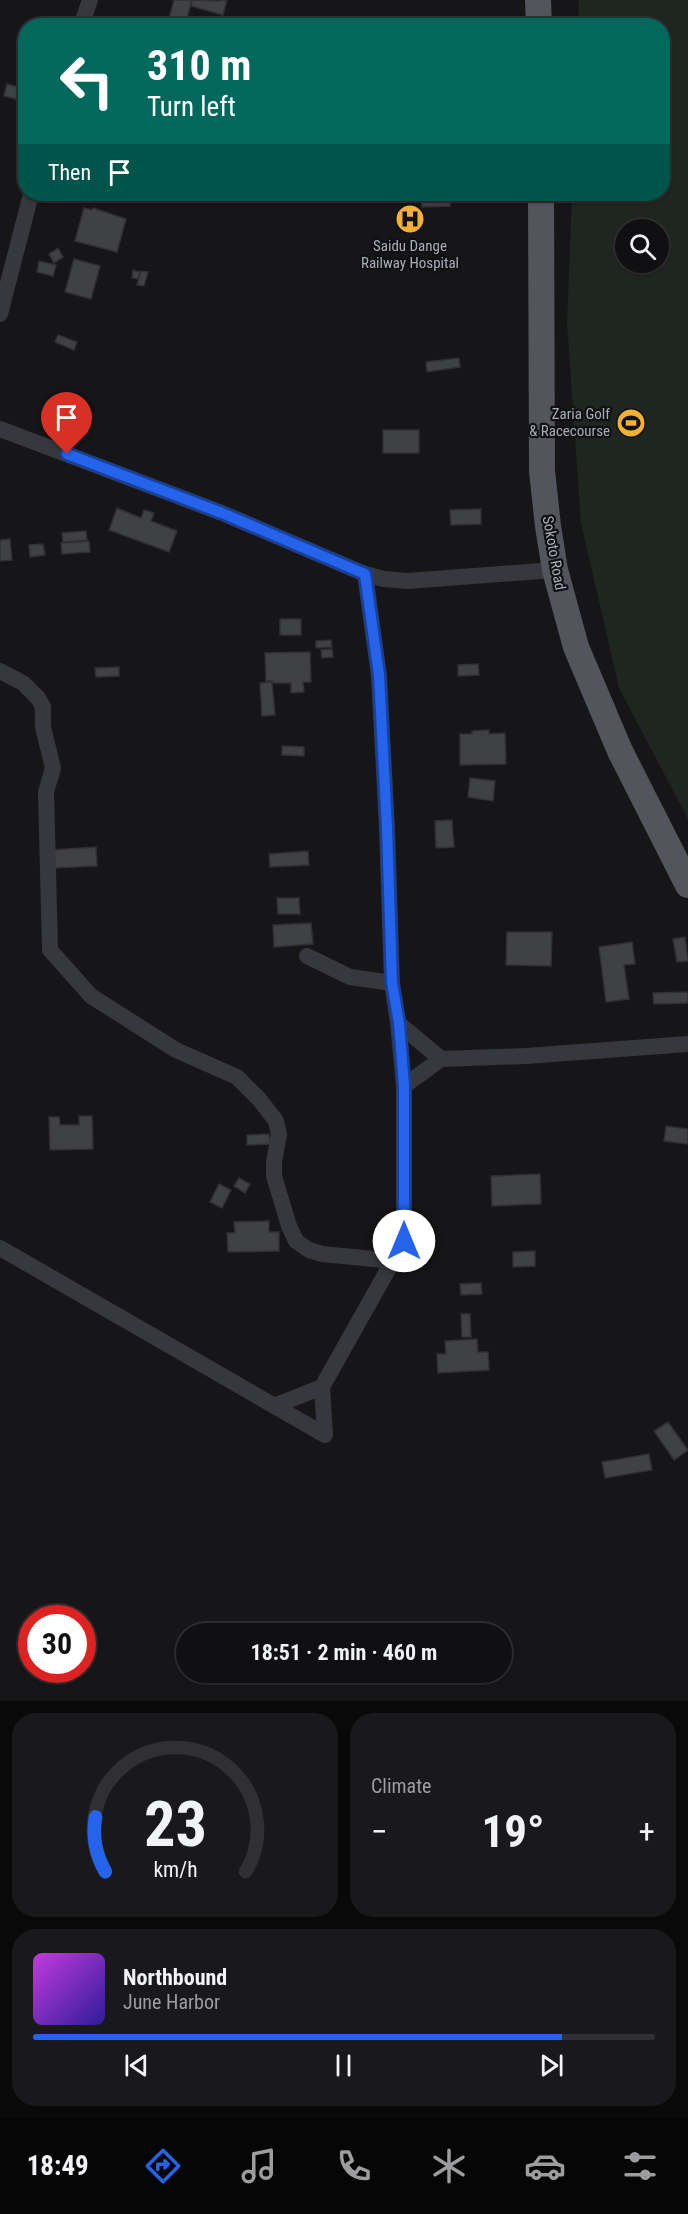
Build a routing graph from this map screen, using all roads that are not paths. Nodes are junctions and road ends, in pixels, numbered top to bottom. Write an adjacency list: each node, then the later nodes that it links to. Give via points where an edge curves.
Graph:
1 (90, 0): 4 (street)
2 (538, 0): 5 (main road)
3 (555, 0): 6 (main road)
4 (84, 18)
5 (539, 18)
6 (556, 18)
7 (29, 201): 10 (street)
8 (541, 201): 12 (main road, Sokoto Road, via 542,471)
9 (558, 201): 15 (main road, Sokoto Road, via 559,470 572,567 593,643 636,747)
10 (0, 314)
11 (0, 429): 13 (street, via 222,513)
12 (555, 570): 13 (street, via 407,581); 16 (main road, Sokoto Road, via 576,646 620,751)
13 (365, 574): 18 (street, via 379,675)
14 (0, 671): 24 (street, via 23,683 43,707 52,768 46,792 50,950 90,996 176,1050 237,1077 259,1100 276,1122 279,1134 274,1176 296,1241 322,1254)
15 (688, 849)
16 (688, 885)
17 (307, 956): 18 (street, via 350,977)
18 (392, 983): 19 (street)
19 (399, 1023): 21 (street); 22 (street)
20 (688, 1044): 21 (street)
21 (441, 1059): 22 (street)
22 (404, 1086): 24 (street, via 404,1241)
23 (0, 1248): 26 (street)
24 (394, 1261): 25 (street)
25 (322, 1387): 26 (street); 26 (street, via 325,1435)
26 (274, 1406)

